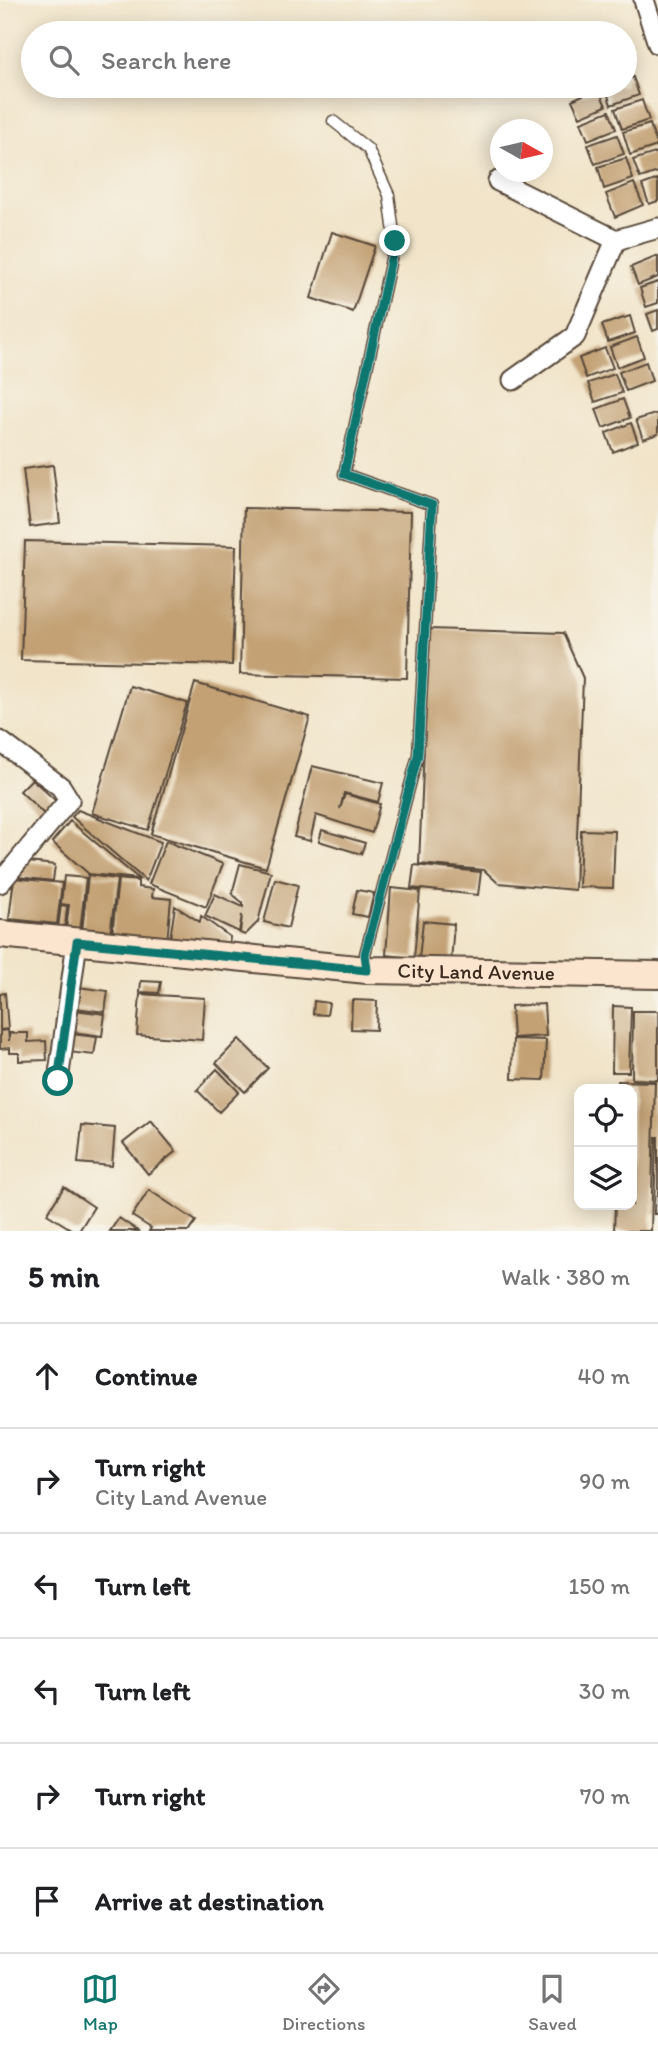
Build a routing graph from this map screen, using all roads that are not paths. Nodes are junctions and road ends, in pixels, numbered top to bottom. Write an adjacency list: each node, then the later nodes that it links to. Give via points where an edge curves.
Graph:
1 (644, 0): 2 (street)
2 (658, 44)
3 (333, 121): 12 (lane, via 368,149 389,195 395,241 344,474 432,505 418,755 365,954)
4 (500, 182): 6 (street)
5 (658, 228): 6 (street)
6 (616, 240): 7 (street, via 575,336)
7 (513, 380)
8 (0, 741): 9 (street, via 61,787 69,800)
9 (0, 883)
10 (0, 934): 11 (street, City Land Avenue)
11 (77, 942): 12 (street, City Land Avenue); 14 (street)
12 (367, 970): 13 (street, City Land Avenue)
13 (658, 975)
14 (58, 1081)

